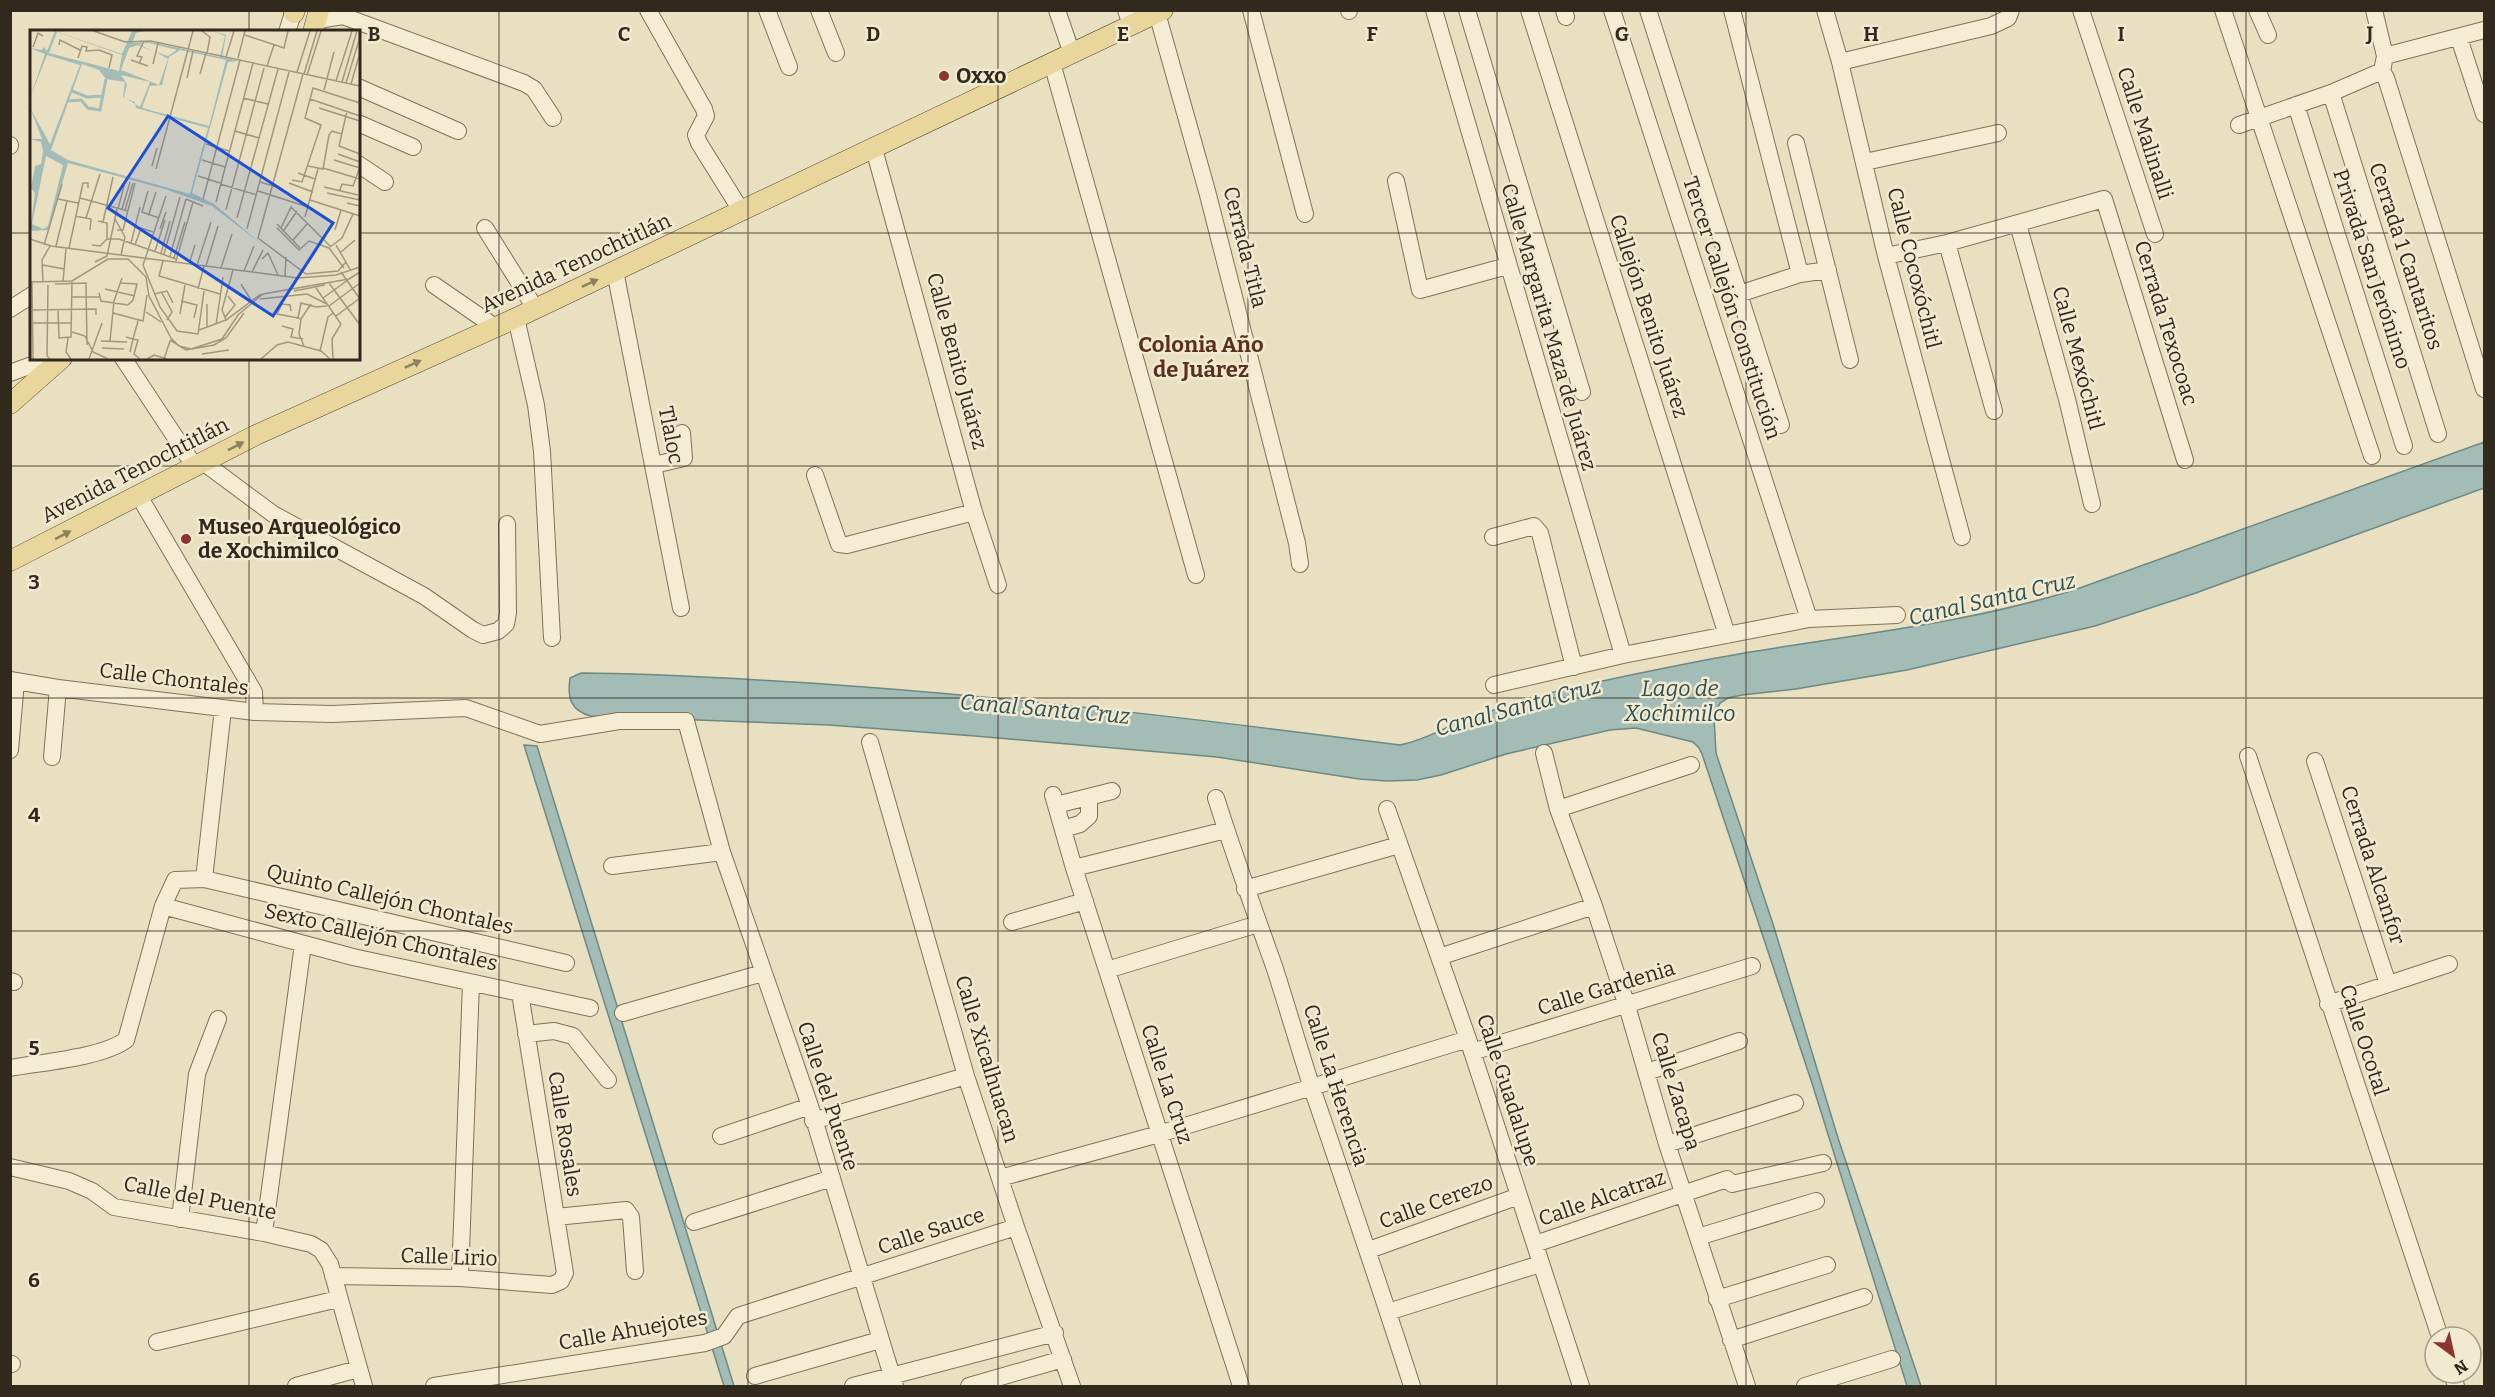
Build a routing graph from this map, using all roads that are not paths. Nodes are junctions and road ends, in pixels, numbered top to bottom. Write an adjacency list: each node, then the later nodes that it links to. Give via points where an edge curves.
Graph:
1 (648, 10): 48 (street, via 704,109 706,116 696,135 699,143)
2 (767, 10): 30 (street)
3 (819, 10): 25 (street)
4 (1057, 10): 26 (street)
5 (1251, 10): 49 (street)
6 (1434, 10): 55 (street, Calle Margarita Maza de Juárez)
7 (1467, 10): 72 (street)
8 (1529, 10): 97 (street, Callejón Benito Juárez)
9 (1612, 10): 96 (street, Tercer Callejón Constitución)
10 (1648, 10): 60 (street)
11 (1732, 10): 58 (street)
12 (1825, 10): 27 (street, Calle Cocoxóchitl)
13 (2082, 10): 52 (street, Calle Malinalli)
14 (2223, 10): 36 (street)
15 (2257, 10): 23 (street)
16 (2374, 10): 29 (street)
17 (1160, 12): 19 (main road, Avenida Tenochtitlán); 91 (street, Cerrada Titla)
18 (2009, 14): 27 (street, via 1991,26)
19 (1128, 18): 26 (main road, Avenida Tenochtitlán)
20 (342, 19): 21 (street); 35 (street, via 524,82 534,89)
21 (317, 21)
22 (2484, 30): 24 (street)
23 (2268, 35)
24 (2459, 38): 29 (street); 34 (street)
25 (836, 52)
26 (1072, 54): 28 (main road, Avenida Tenochtitlán)
27 (1840, 62): 44 (street, Calle Cocoxóchitl)
28 (1052, 63): 43 (main road, Avenida Tenochtitlán); 92 (street)
29 (2384, 64): 32 (street); 71 (street)
30 (789, 66)
31 (360, 88): 39 (street)
32 (2331, 93): 33 (street); 77 (street, Cerrada 1 Cantaritos)
33 (2296, 105): 36 (street); 78 (street, Privada San Jerónimo)
34 (2484, 114)
35 (553, 118)
36 (2258, 118): 38 (street); 79 (street)
37 (360, 124): 42 (street)
38 (2239, 125)
39 (458, 131)
40 (1998, 133): 44 (street)
41 (1796, 143): 56 (street)
42 (413, 147)
43 (874, 149): 48 (main road, Avenida Tenochtitlán); 86 (street, Calle Benito Juárez)
44 (1865, 162): 54 (street, Calle Cocoxóchitl)
45 (360, 165): 47 (street)
46 (1396, 181): 55 (street, via 1420,290)
47 (385, 182)
48 (742, 212): 57 (main road, Avenida Tenochtitlán)
49 (1305, 214)
50 (2019, 224): 53 (street); 80 (street, Cerrada Texocoac, via 2104,199); 85 (street, Calle Mexóchitl)
51 (485, 228): 62 (street)
52 (2155, 234)
53 (1947, 243): 54 (street); 74 (street)
54 (1886, 256): 89 (street, Calle Cocoxóchitl)
55 (1508, 266): 99 (street, Calle Margarita Maza de Juárez)
56 (1828, 270): 58 (street); 69 (street)
57 (615, 271): 62 (main road, Avenida Tenochtitlán, one-way to 57); 82 (street, Tlaloc)
58 (1800, 274): 60 (street)
59 (434, 285): 65 (street)
60 (1739, 294): 75 (street)
61 (30, 296): 63 (street)
62 (535, 308): 64 (main road, Avenida Tenochtitlán)
63 (10, 309)
64 (516, 318): 65 (main road, Avenida Tenochtitlán); 98 (street, via 536,405 542,452)
65 (495, 327): 81 (main road, Avenida Tenochtitlán, one-way to 65, via 256,435)
66 (45, 360): 70 (street)
67 (60, 360): 73 (main road)
68 (124, 360): 81 (street)
69 (1850, 360)
70 (10, 372)
71 (2484, 389)
72 (1582, 392)
73 (10, 404)
74 (1994, 411)
75 (1781, 425)
76 (682, 433): 82 (street, via 684,458)
77 (2438, 434)
78 (2404, 446)
79 (2372, 456)
80 (2185, 460)
81 (199, 465): 84 (main road, Avenida Tenochtitlán); 87 (street, via 273,514 424,596 483,635 506,624)
82 (654, 465): 94 (street, Tlaloc)
83 (815, 475): 86 (street, via 839,544)
84 (140, 496): 90 (main road, Avenida Tenochtitlán, one-way to 84); 105 (street, via 254,692)
85 (2092, 504)
86 (974, 512): 93 (street, Calle Benito Juárez)
87 (507, 524)
88 (1493, 537): 100 (street, via 1534,526 1540,533)
89 (1962, 537)
90 (10, 561)
91 (1300, 564)
92 (1196, 575)
93 (998, 585)
94 (681, 608)
95 (1897, 615): 96 (street)
96 (1809, 619): 97 (street)
97 (1726, 635): 99 (street)
98 (552, 638)
99 (1623, 655): 100 (street)
100 (1574, 667): 102 (street)
101 (13, 681): 103 (street, Calle Chontales); 107 (street)
102 (1494, 686)
103 (58, 688): 104 (street, Calle Chontales); 110 (street)
104 (223, 709): 105 (street, Calle Chontales); 125 (street)
105 (255, 712): 118 (street, Calle Chontales, via 332,714 466,708 540,734 619,721 686,721)
106 (870, 742): 152 (street, Calle Xicalhuacan)
107 (10, 750)
108 (1545, 753): 117 (street, Calle Zacapa)
109 (2248, 756): 142 (street, Calle Ocotal)
110 (52, 757)
111 (2315, 761): 140 (street, Cerrada Alcanfor)
112 (1691, 765): 117 (street)
113 (1112, 791): 114 (street)
114 (1089, 797): 119 (street, via 1089,816 1080,824); 119 (street, Calle La Cruz, via 1054,800)
115 (1216, 798): 120 (street, Calle La Herencia)
116 (1387, 809): 121 (street, Calle Guadalupe)
117 (1558, 809): 129 (street, Calle Zacapa)
118 (713, 822): 122 (street, Calle del Puente)
119 (1063, 829): 124 (street, Calle La Cruz)
120 (1226, 830): 124 (street); 126 (street, Calle La Herencia)
121 (1399, 845): 126 (street); 133 (street, Calle Guadalupe)
122 (722, 852): 123 (street); 138 (street, Calle del Puente)
123 (612, 866)
124 (1074, 868): 127 (street, Calle La Cruz)
125 (204, 879): 128 (street, Quinto Callejón Chontales, via 175,879); 134 (street, Quinto Callejón Chontales)
126 (1245, 889): 131 (street, Calle La Herencia)
127 (1085, 901): 130 (street); 137 (street, Calle La Cruz)
128 (163, 906): 132 (street, Sexto Callejón Chontales); 150 (street, via 126,1040 100,1052)
129 (1594, 906): 133 (street); 143 (street, Calle Zacapa)
130 (1012, 922)
131 (1258, 924): 137 (street); 154 (street, Calle La Herencia)
132 (303, 944): 139 (street, Sexto Callejón Chontales); 171 (street)
133 (1439, 957): 149 (street, Calle Guadalupe)
134 (566, 963)
135 (2449, 964): 140 (street)
136 (1752, 966): 143 (street, Calle Gardenia)
137 (1107, 970): 157 (street, Calle La Cruz)
138 (763, 973): 145 (street); 156 (street, Calle del Puente)
139 (471, 983): 141 (street, Sexto Callejón Chontales); 179 (street)
140 (2388, 984): 142 (street)
141 (520, 993): 144 (street, Sexto Callejón Chontales); 147 (street, Calle Rosales)
142 (2328, 1004): 186 (street, Calle Ocotal)
143 (1627, 1006): 149 (street, Calle Gardenia); 151 (street, Calle Zacapa)
144 (590, 1008)
145 (623, 1014)
146 (218, 1019): 168 (street, via 197,1074)
147 (526, 1034): 153 (street, via 554,1031 573,1036); 167 (street, Calle Rosales)
148 (1739, 1041): 151 (street)
149 (1470, 1046): 154 (street, Calle Gardenia); 165 (street, Calle Guadalupe)
150 (10, 1068)
151 (1647, 1072): 159 (street, Calle Zacapa)
152 (966, 1076): 156 (street); 163 (street, Calle Xicalhuacan)
153 (608, 1080)
154 (1312, 1087): 157 (street, Calle Gardenia); 174 (street, Calle La Herencia)
155 (1795, 1103): 159 (street)
156 (812, 1114): 158 (street); 162 (street, Calle del Puente)
157 (1159, 1134): 163 (street, Calle Gardenia); 203 (street, Calle La Cruz)
158 (721, 1136)
159 (1667, 1144): 164 (street, Calle Zacapa)
160 (1823, 1163): 164 (street, Calle Alcatraz, via 1732,1184 1727,1179)
161 (10, 1167): 168 (street, Calle del Puente, via 69,1181 114,1207)
162 (832, 1178): 169 (street); 180 (street, Calle del Puente)
163 (1000, 1178): 170 (street, Calle Xicalhuacan)
164 (1684, 1193): 172 (street, Calle Zacapa); 173 (street, Calle Alcatraz)
165 (1519, 1196): 173 (street, Calle Guadalupe); 174 (street, Calle Cerezo)
166 (1816, 1201): 172 (street)
167 (556, 1217): 177 (street, via 626,1210 631,1217); 181 (street, Calle Rosales, via 565,1273)
168 (180, 1219): 171 (street, Calle del Puente)
169 (694, 1222)
170 (1016, 1227): 180 (street, Calle Sauce); 187 (street, Calle Xicalhuacan)
171 (264, 1233): 178 (street, Calle del Puente, via 321,1250)
172 (1698, 1237): 184 (street, Calle Zacapa)
173 (1535, 1244): 175 (street, Calle Guadalupe)
174 (1369, 1250): 185 (street, Calle La Herencia)
175 (1540, 1264): 185 (street); 205 (street, Calle Guadalupe)
176 (1827, 1265): 184 (street)
177 (635, 1271)
178 (333, 1276): 179 (street, Calle Lirio); 183 (street, Calle del Puente)
179 (459, 1278): 181 (street, Calle Lirio, via 552,1285)
180 (861, 1278): 188 (street, Calle del Puente); 196 (street, Calle Ahuejotes, via 738,1316 724,1336 705,1343)
181 (561, 1281)
182 (1864, 1297): 189 (street)
183 (338, 1299): 190 (street); 193 (street, Calle del Puente)
184 (1717, 1299): 189 (street, Calle Zacapa)
185 (1388, 1312): 204 (street, Calle La Herencia)
186 (2436, 1325)
187 (1055, 1333): 191 (street, Calle Xicalhuacan); 195 (street)
188 (880, 1340): 194 (street); 195 (street, Calle del Puente)
189 (1731, 1340): 206 (street, Calle Zacapa)
190 (157, 1342)
191 (1063, 1359): 201 (street); 202 (street, Calle Xicalhuacan)
192 (1892, 1359): 207 (street)
193 (358, 1369): 197 (street); 198 (street, Calle del Puente)
194 (755, 1376)
195 (893, 1380): 200 (street)
196 (480, 1383): 199 (street, Calle Ahuejotes)
197 (296, 1386)
198 (364, 1386)
199 (434, 1386)
200 (853, 1386)
201 (969, 1386)
202 (1072, 1386)
203 (1241, 1386)
204 (1412, 1386)
205 (1581, 1386)
206 (1747, 1386)
207 (1805, 1386)

